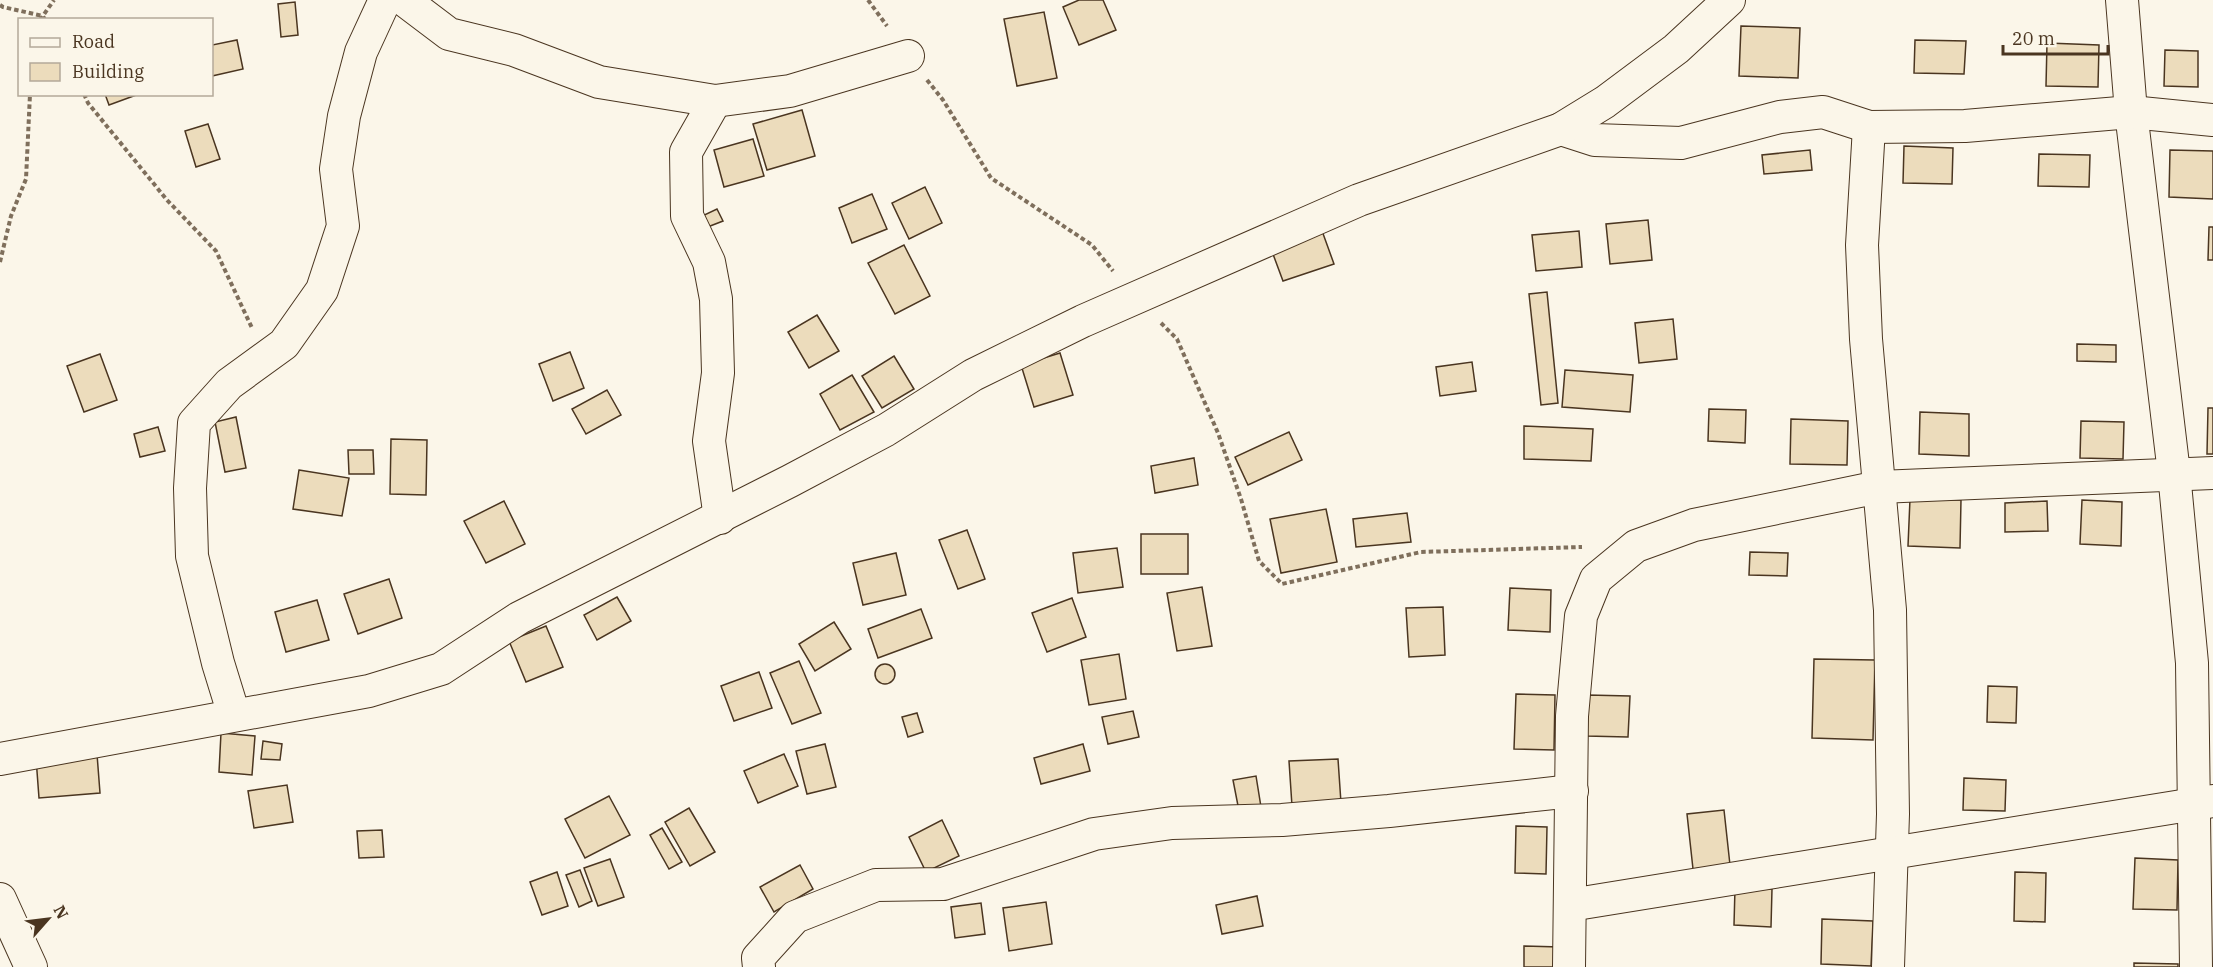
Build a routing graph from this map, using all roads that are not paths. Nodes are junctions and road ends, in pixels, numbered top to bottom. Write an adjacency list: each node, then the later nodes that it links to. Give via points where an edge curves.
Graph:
1 (385, 0): 15 (street, via 362,52 344,116 336,169 343,226 322,290 284,344 229,384 194,423 190,489 192,556)
2 (404, 0): 6 (street, via 449,34 514,50 599,82)
3 (1729, 0): 10 (street, via 1676,49)
4 (2122, 0): 7 (street)
5 (908, 56): 6 (street, via 790,91)
6 (715, 101): 14 (street, via 686,152 687,216 709,262 716,298 718,373 710,441)
7 (2131, 112): 8 (street); 9 (street, via 1965,126); 11 (street)
8 (2213, 120)
9 (1869, 127): 10 (street, via 1823,112 1780,117 1682,143 1595,140); 13 (street, via 1862,245)
10 (1561, 129): 14 (street, via 1359,200 1083,321 973,375 886,430)
11 (2174, 473): 12 (street); 13 (street); 18 (street)
12 (2213, 473)
13 (1879, 487): 17 (street, via 1694,525 1636,546 1596,579 1581,616 1572,716); 19 (street, via 1890,610)
14 (720, 518): 15 (street, via 519,618 441,669 369,691)
15 (234, 715): 16 (street)
16 (0, 759)
17 (1572, 791): 21 (street); 23 (street, via 1282,820 1172,823 1094,834 944,884 876,885 795,918 758,958)
18 (2203, 803): 19 (street); 26 (street)
19 (1892, 854): 21 (street); 25 (street)
20 (0, 899): 22 (street)
21 (1570, 905): 24 (street)
22 (32, 967)
23 (759, 967)
24 (1569, 967)
25 (1888, 967)
26 (2196, 967)

